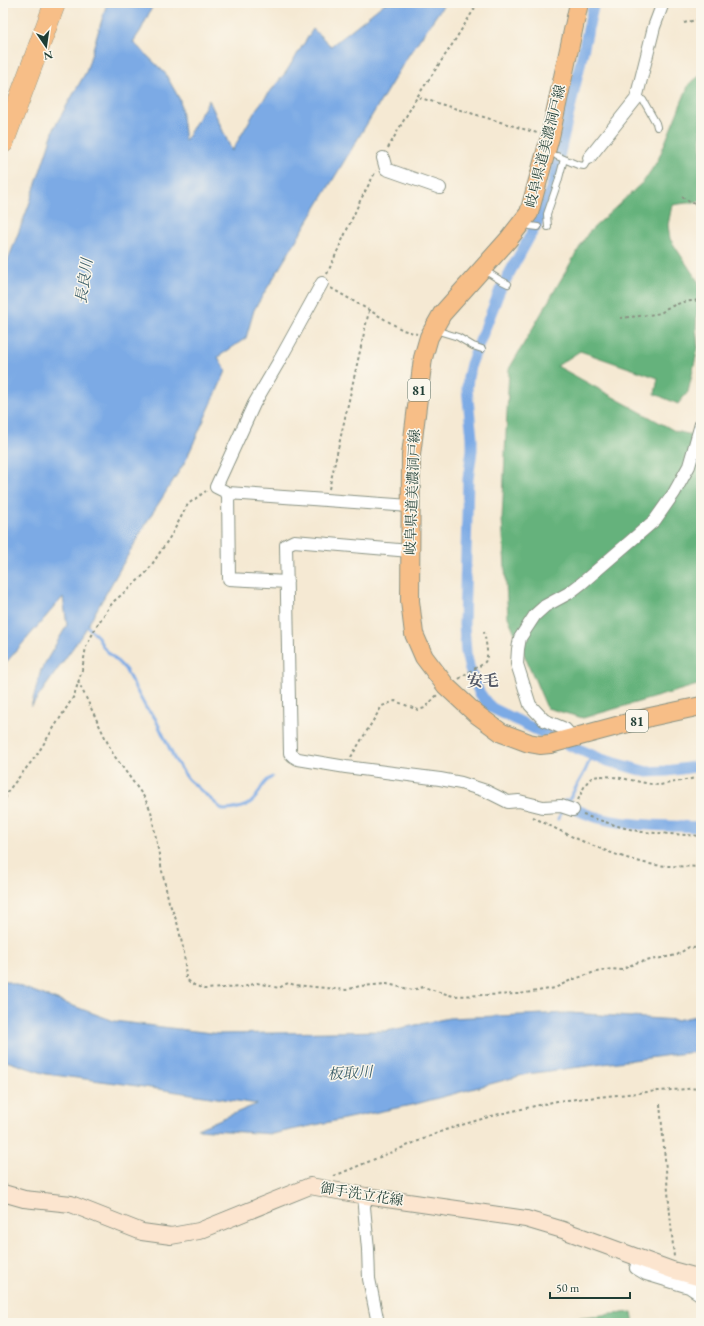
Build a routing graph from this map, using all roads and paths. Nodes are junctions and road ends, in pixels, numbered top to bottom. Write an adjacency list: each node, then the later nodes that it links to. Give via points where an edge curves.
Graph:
1 (55, 3): 11 (highway)
2 (478, 3): 7 (path)
3 (579, 3): 10 (main road, 岐阜県道美濃洞戸線 / 81)
4 (663, 3): 8 (street, via 654,27)
5 (701, 16): 6 (path)
6 (684, 23)
7 (417, 97): 10 (path); 13 (path)
8 (636, 99): 9 (lane, via 643,100); 14 (street)
9 (657, 127)
10 (550, 136): 12 (main road, 岐阜県道美濃洞戸線 / 81)
11 (3, 143)
12 (555, 156): 14 (lane, via 584,166); 18 (lane, via 558,182 547,214); 19 (main road, 岐阜県道美濃洞戸線 / 81, via 529,213 530,225 508,240)
13 (382, 158): 15 (street, via 386,169); 20 (path)
14 (589, 158)
15 (440, 188)
16 (682, 197): 17 (path)
17 (701, 205)
18 (548, 227)
19 (482, 269): 21 (lane); 25 (main road, 岐阜県道美濃洞戸線 / 81, via 442,314)
20 (322, 284): 23 (path); 28 (street, via 254,404)
21 (508, 284)
22 (701, 300): 24 (path, via 683,302 661,313)
23 (369, 311): 25 (path, via 402,330); 30 (path)
24 (620, 318)
25 (431, 333): 26 (lane, via 458,337); 31 (main road, 岐阜県道美濃洞戸線 / 81, via 423,358 411,456)
26 (482, 349)
27 (701, 424): 38 (street, via 689,466 655,520 582,583 545,606 535,615 520,638 517,664 530,705 544,720 565,729)
28 (216, 487): 29 (street); 35 (path, via 188,504 147,572 113,602 89,638)
29 (228, 493): 30 (street); 33 (street, via 230,579)
30 (326, 500): 31 (street)
31 (410, 506): 32 (main road, 岐阜県道美濃洞戸線 / 81)
32 (410, 551): 33 (street, via 294,541 286,545); 36 (main road, 岐阜県道美濃洞戸線 / 81, via 410,601 414,634 424,657)
33 (287, 582): 39 (street, via 290,753 298,759)
34 (484, 632): 36 (path, via 488,659)
35 (78, 681): 41 (path, via 67,708 36,756 8,791); 46 (path, via 113,754 151,811 169,902 184,952 186,979 194,985 204,989 243,987 257,983 279,988 288,983 346,990 388,984 413,990 423,987 453,996 519,994 555,988 592,972 622,970 635,963 676,955 689,947 694,948)
36 (446, 687): 38 (main road, 岐阜県道美濃洞戸線 / 81, via 502,733 540,745); 39 (path, via 425,708 418,710 395,701 382,706)
37 (701, 706): 38 (main road, 岐阜県道美濃洞戸線 / 81)
38 (571, 739)
39 (346, 767): 42 (street, via 440,779 486,791 508,802 519,801 544,807 561,806)
40 (701, 777): 42 (path, via 654,785 624,778 595,776 589,780)
41 (3, 804)
42 (573, 810): 44 (path, via 642,832)
43 (532, 816): 45 (path, via 593,845 632,859 651,864)
44 (701, 836)
45 (701, 867)
46 (701, 938)
47 (701, 1088): 49 (path, via 557,1101 495,1115 445,1130)
48 (660, 1104): 53 (path, via 675,1253)
49 (330, 1178)
50 (3, 1193): 51 (main road, 御手洗立花線, via 24,1199 71,1204 142,1232 172,1236 199,1231 310,1186)
51 (366, 1196): 52 (main road, 御手洗立花線, via 526,1219); 56 (street, via 364,1207 369,1279)
52 (639, 1258): 53 (main road, 御手洗立花線); 55 (street, via 636,1268 646,1274 689,1287)
53 (672, 1270): 54 (main road, 御手洗立花線)
54 (701, 1278)
55 (701, 1295)
56 (378, 1323)

